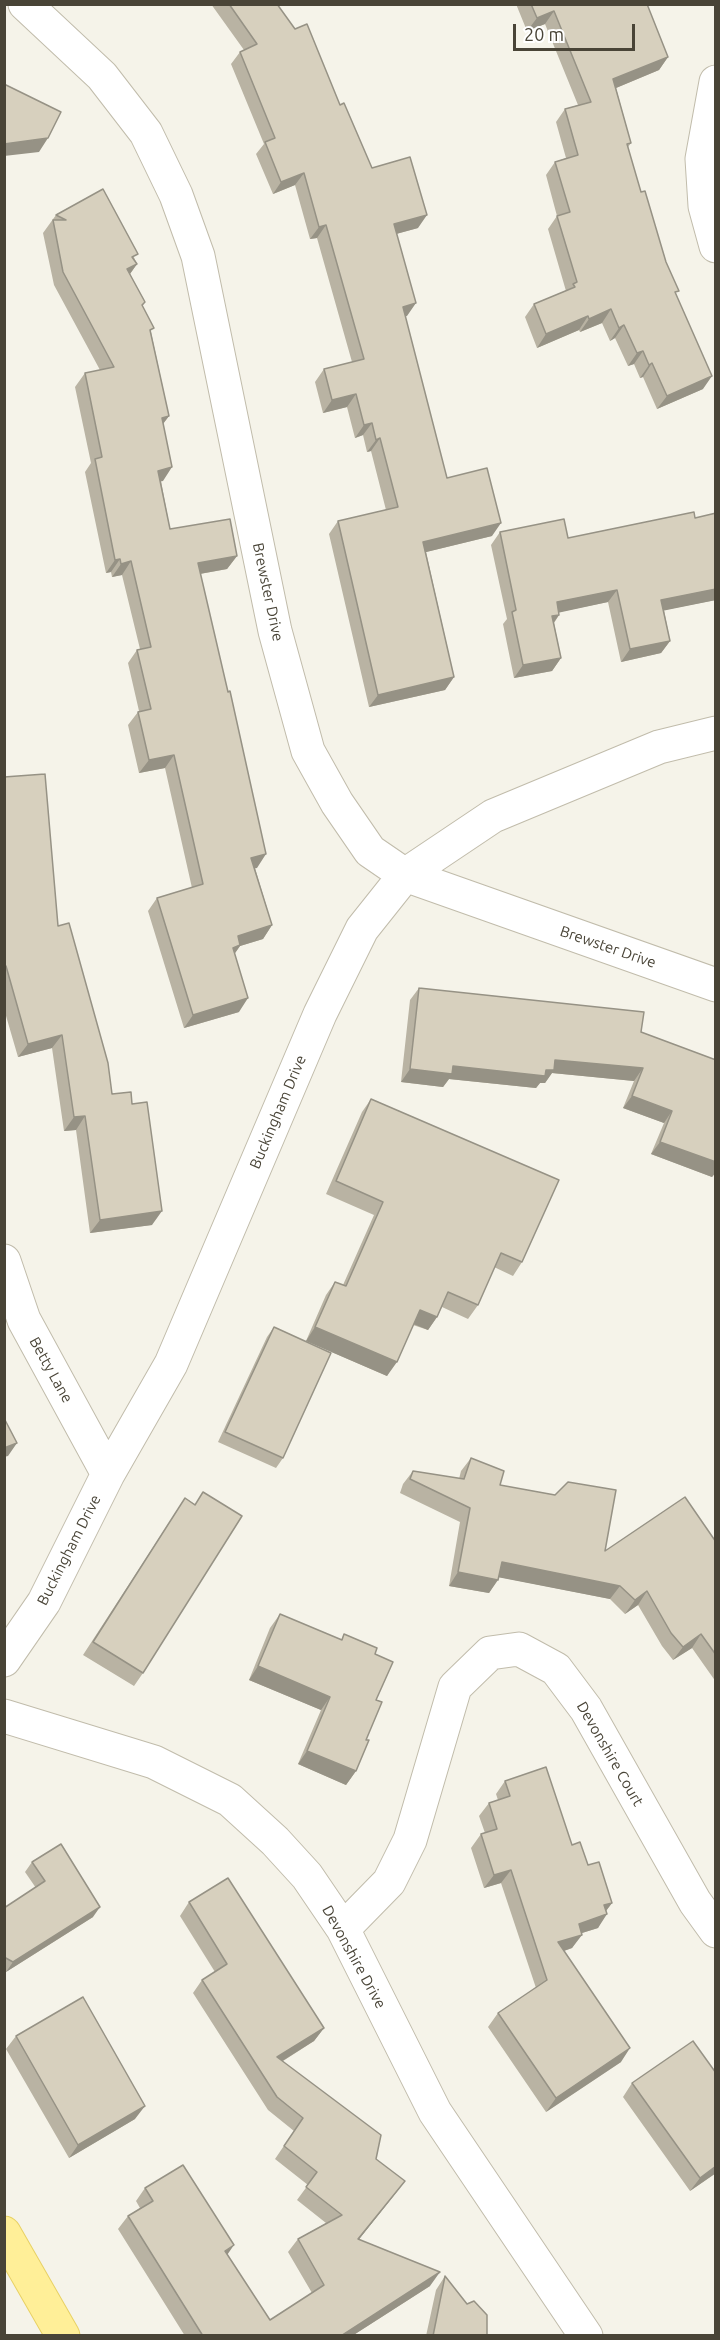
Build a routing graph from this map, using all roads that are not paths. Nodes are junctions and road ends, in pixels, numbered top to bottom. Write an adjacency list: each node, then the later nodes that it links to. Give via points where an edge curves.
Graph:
1 (25, 4): 5 (street, Brewster Drive, via 102,76 146,133 176,195 198,256 275,631 308,751 370,851)
2 (716, 82): 3 (street, via 702,159 705,206)
3 (716, 246)
4 (716, 734): 5 (street, Buckingham Drive, via 659,747 493,816)
5 (405, 875): 6 (street, Brewster Drive); 8 (street, Buckingham Drive, via 363,928 320,1014 171,1364)
6 (716, 985)
7 (4, 1261): 8 (street, Betty Lane, via 24,1320)
8 (108, 1474): 9 (street, Buckingham Drive, via 44,1602)
9 (4, 1660)
10 (4, 1716): 11 (street, Devonshire Drive, via 154,1762 230,1800 307,1876)
11 (343, 1929): 12 (street, Devonshire Court, via 389,1882 410,1840 455,1687 490,1653 519,1649 556,1670 586,1709 695,1902); 15 (street, Devonshire Drive, via 435,2112)
12 (716, 1930)
13 (4, 2233): 14 (main road)
14 (63, 2336)
15 (586, 2336)

